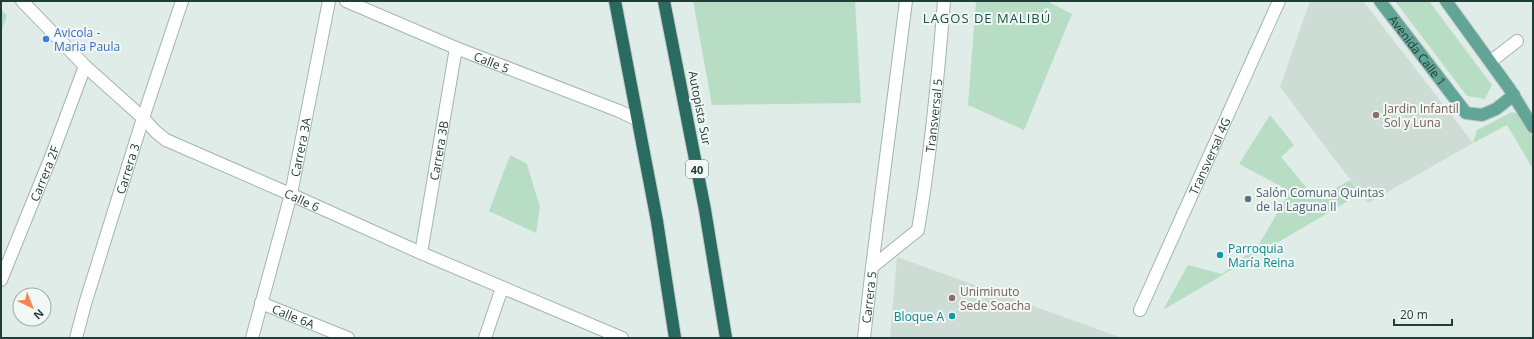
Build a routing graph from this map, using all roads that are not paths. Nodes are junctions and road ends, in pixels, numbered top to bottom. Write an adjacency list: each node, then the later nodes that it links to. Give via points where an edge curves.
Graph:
1 (22, 1): 15 (street, Calle 6)
2 (182, 1): 17 (street, Carrera 3)
3 (329, 1): 20 (street, Carrera 3A)
4 (346, 1): 13 (street, Calle 5)
5 (614, 1): 18 (highway)
6 (664, 1): 34 (highway, Autopista Sur / 40, via 705,210)
7 (906, 1): 23 (street)
8 (944, 1): 21 (street, Transversal 5, via 927,176)
9 (1279, 1): 27 (street, Transversal 4G)
10 (1380, 1): 16 (main road, Avenida Calle 1, via 1466,113 1482,115 1496,109)
11 (1446, 1): 14 (main road)
12 (1517, 41): 14 (street)
13 (456, 48): 18 (street, Calle 5); 22 (street, Carrera 3B)
14 (1490, 62): 16 (main road)
15 (85, 66): 17 (street, Calle 6); 24 (street, Carrera 2F)
16 (1514, 95): 19 (main road)
17 (143, 118): 20 (street, Calle 6, via 166,140); 28 (street, Carrera 3)
18 (638, 120): 33 (highway)
19 (1533, 127)
20 (291, 194): 22 (street, Calle 6); 26 (street, Carrera 3A)
21 (918, 230): 23 (street, Carrera 5)
22 (421, 253): 25 (street, Calle 6)
23 (872, 267): 35 (street, Carrera 5)
24 (1, 280)
25 (502, 288): 31 (street); 32 (street, Calle 6)
26 (262, 303): 29 (street, Carrera 3A); 30 (street, Calle 6A)
27 (1140, 310)
28 (76, 338)
29 (252, 338)
30 (348, 338)
31 (485, 338)
32 (622, 338)
33 (675, 338)
34 (726, 338)
35 (864, 338)

